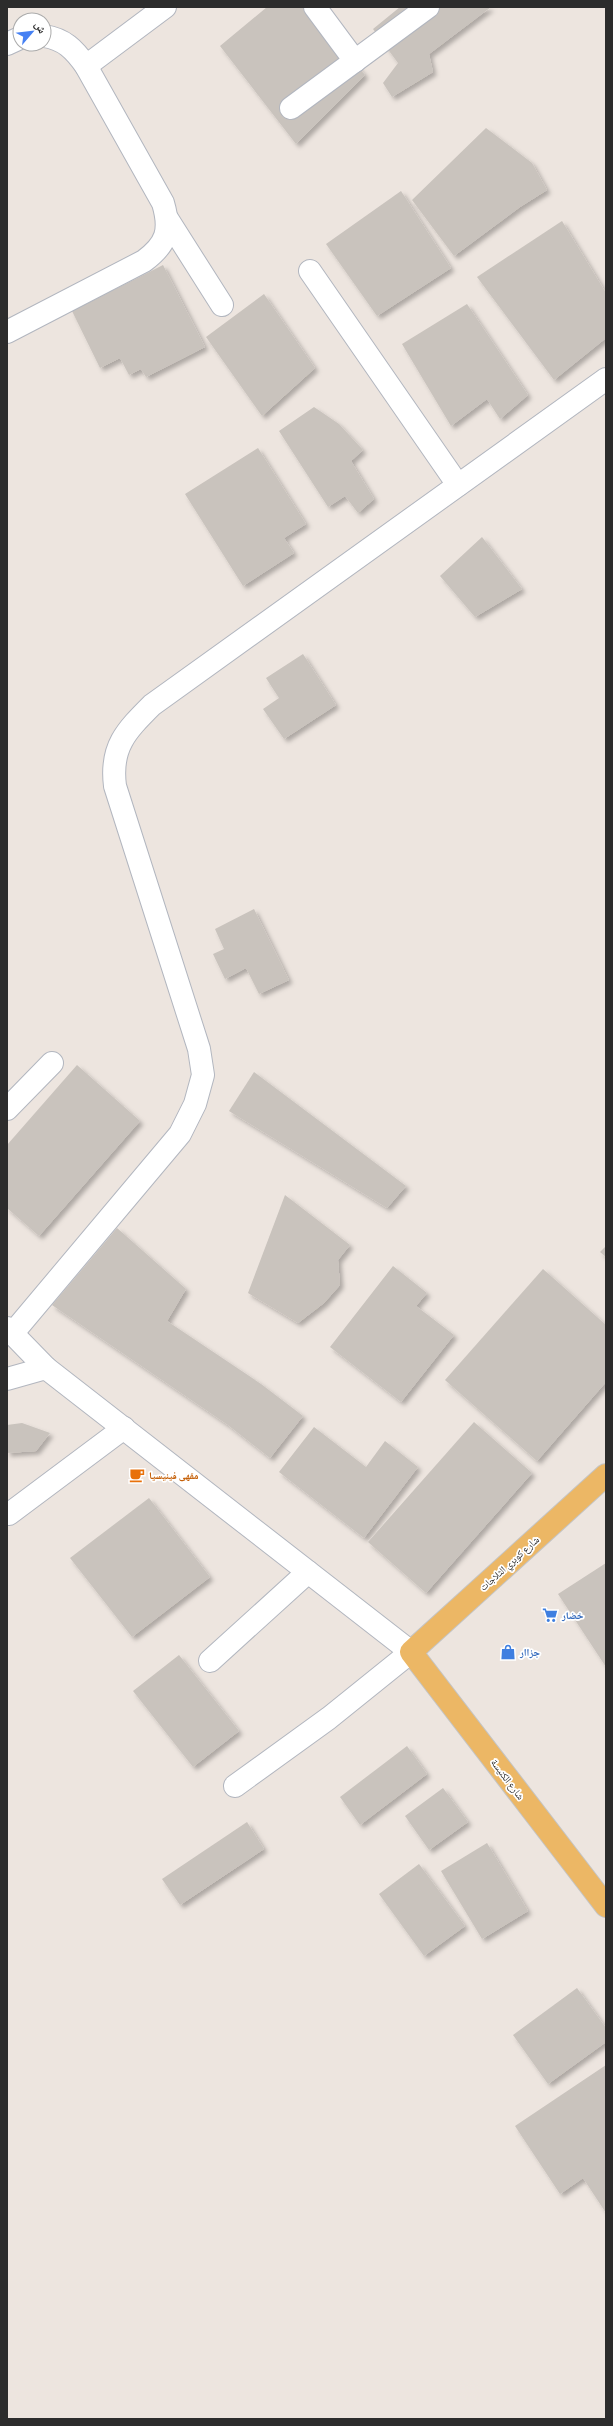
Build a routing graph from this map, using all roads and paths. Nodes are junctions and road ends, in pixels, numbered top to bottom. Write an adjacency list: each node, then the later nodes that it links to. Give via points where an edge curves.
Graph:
1 (166, 7): 6 (street)
2 (315, 7): 5 (street)
3 (428, 7): 5 (street)
4 (52, 37): 6 (street, via 58,38 75,50)
5 (355, 61): 7 (street)
6 (86, 66): 8 (street, via 164,203)
7 (291, 108)
8 (168, 220): 10 (street); 11 (street, via 166,236 158,252)
9 (310, 271): 13 (street)
10 (222, 305)
11 (7, 332)
12 (606, 379): 13 (street)
13 (458, 485): 16 (street, via 152,705 129,728 118,748 112,766 115,786 199,1049 203,1075 195,1104 180,1134)
14 (52, 1063): 15 (street)
15 (7, 1109)
16 (9, 1331): 17 (street)
17 (46, 1368): 18 (street); 19 (street)
18 (7, 1379)
19 (124, 1428): 21 (street); 22 (street)
20 (606, 1475): 23 (main road, شارع كوبري الثلاجات)
21 (9, 1514)
22 (308, 1572): 23 (street); 24 (street)
23 (411, 1652): 25 (street, via 328,1718); 26 (main road, شارع الكنيسة)
24 (210, 1661)
25 (235, 1786)
26 (606, 1906)

